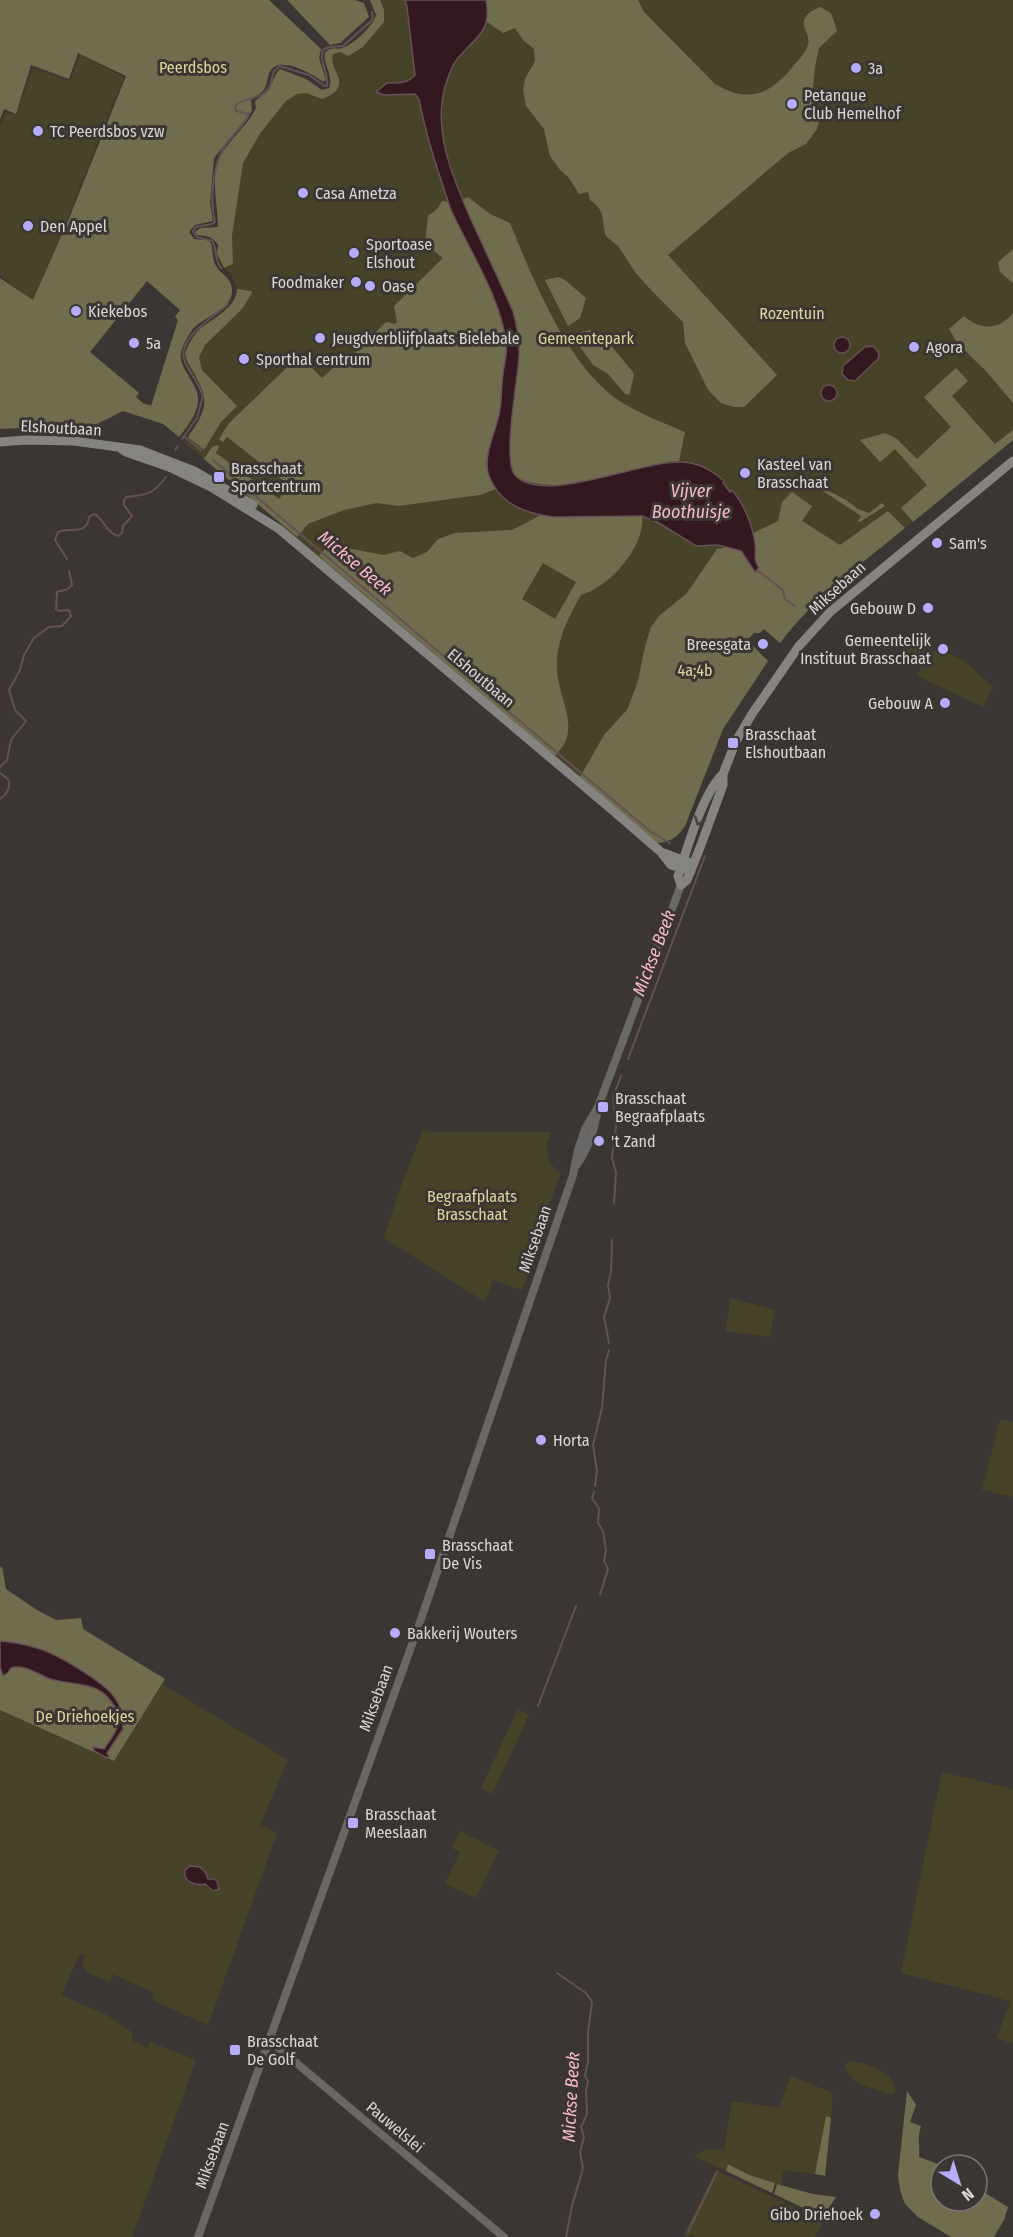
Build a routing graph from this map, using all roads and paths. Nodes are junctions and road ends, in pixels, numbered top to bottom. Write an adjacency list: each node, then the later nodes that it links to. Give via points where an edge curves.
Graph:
1 (0, 442): 3 (main road, Elshoutbaan, via 63,440 124,446 194,471 254,506 661,852)
2 (1013, 461): 3 (main road, Miksebaan, via 890,561 798,646 743,727)
3 (687, 866): 4 (main road, Miksebaan, via 687,880)
4 (681, 885): 5 (street, Miksebaan, via 598,1107 595,1127 576,1167 419,1625)
5 (269, 2040): 6 (street, Miksebaan); 7 (street, Pauwelslei)
6 (198, 2237)
7 (504, 2237)

